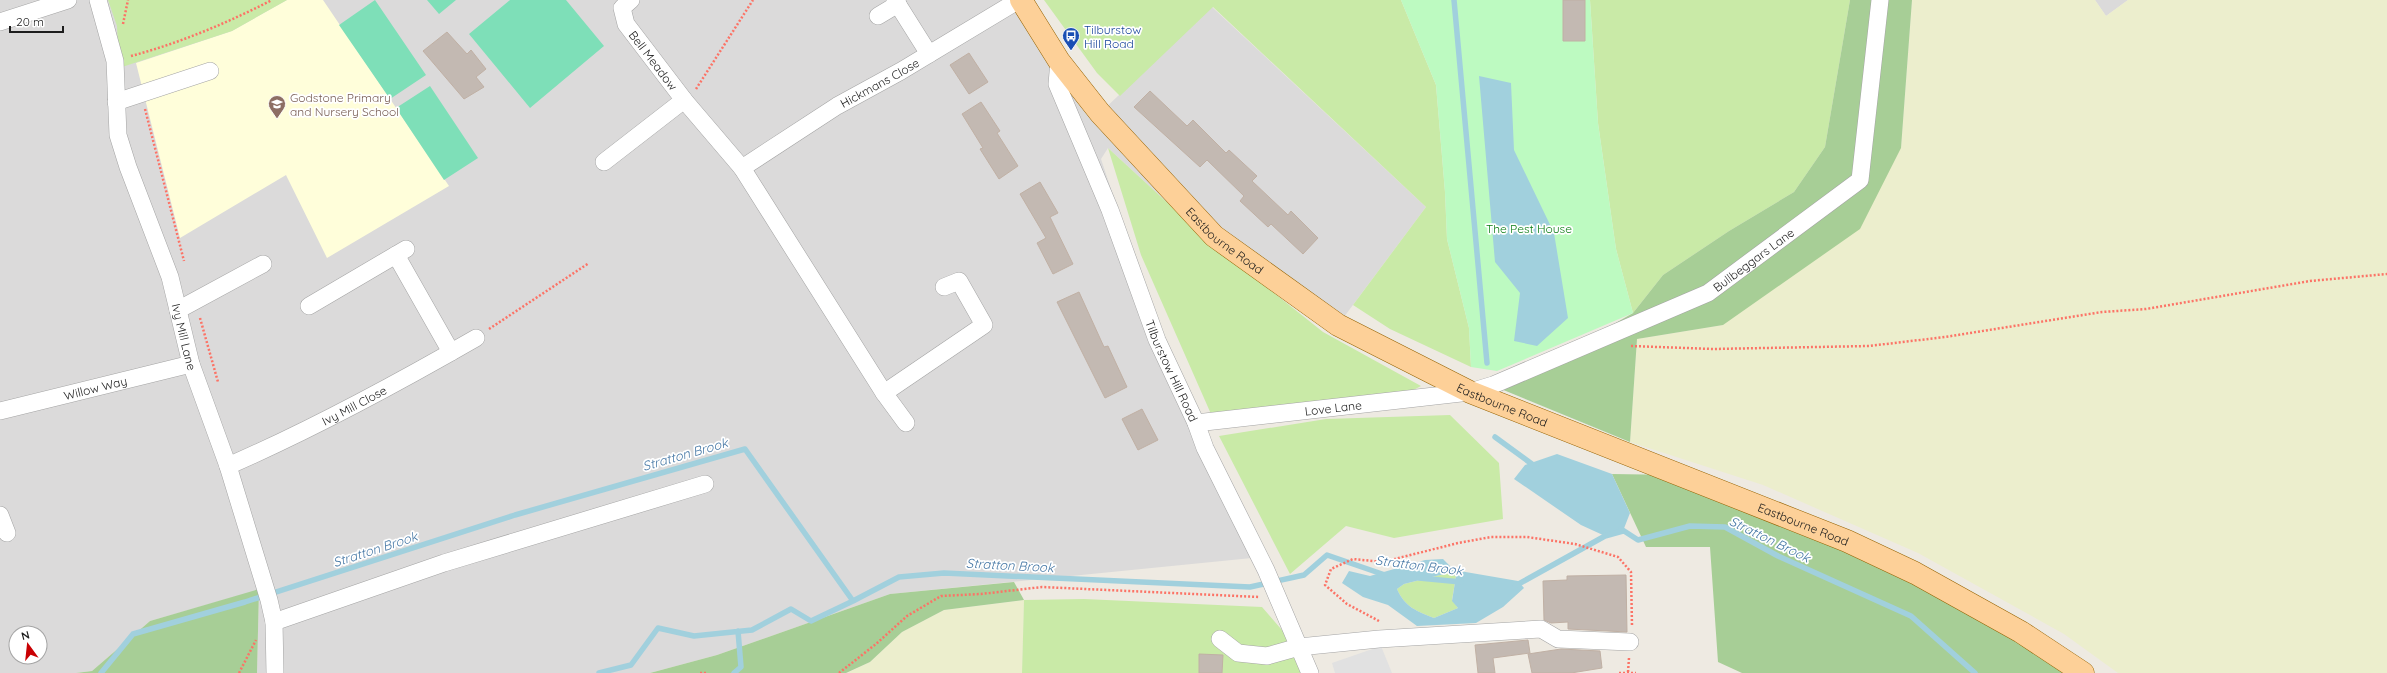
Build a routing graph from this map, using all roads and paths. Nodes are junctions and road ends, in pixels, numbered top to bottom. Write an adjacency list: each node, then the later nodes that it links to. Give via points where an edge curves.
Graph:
1 (68, 0): 10 (street)
2 (98, 0): 17 (street, Ivy Mill Lane, via 115,61)
3 (272, 0): 13 (path, via 230,21 130,57)
4 (631, 0): 16 (street, Bell Meadow, via 622,8 626,24)
5 (753, 0): 16 (path, via 694,94)
6 (1020, 0): 11 (street, Hickmans Close); 12 (main road, Eastbourne Road)
7 (1880, 0): 29 (street, Bullbeggars Lane, via 1860,180 1708,293)
8 (897, 2): 9 (street); 11 (street)
9 (878, 16)
10 (0, 22)
11 (929, 54): 19 (street, Hickmans Close, via 837,106)
12 (1059, 61): 33 (main road, Eastbourne Road, via 1100,113 1214,236 1338,325); 37 (street, Tilburstow Hill Road, via 1057,84 1110,210 1157,340)
13 (132, 64)
14 (210, 71): 15 (street)
15 (141, 94): 17 (street); 22 (path)
16 (684, 100): 18 (street, Bell Meadow); 19 (street, Bell Meadow)
17 (116, 102): 27 (street, Ivy Mill Lane, via 120,142 170,276)
18 (604, 162)
19 (742, 168): 34 (street, Bell Meadow)
20 (589, 263): 28 (path)
21 (263, 264): 25 (street)
22 (185, 265)
23 (2387, 274): 29 (path, via 2310,281 2146,309 2102,312 1945,337 1869,346 1712,349 1616,345)
24 (944, 287): 34 (street, via 959,281 984,325)
25 (195, 301): 27 (street); 32 (path)
26 (309, 306): 30 (street, via 401,252)
27 (178, 310): 31 (street, Ivy Mill Lane)
28 (476, 338): 30 (street, Ivy Mill Close)
29 (1596, 341): 33 (street, Bullbeggars Lane, via 1492,386)
30 (451, 352): 38 (street, Ivy Mill Close, via 280,443)
31 (191, 364): 35 (street, Willow Way); 38 (street, Ivy Mill Lane)
32 (220, 389)
33 (1470, 392): 37 (street, Love Lane); 56 (main road, Eastbourne Road, via 1847,541 1915,573 2020,632)
34 (884, 393): 36 (street)
35 (0, 411)
36 (906, 423)
37 (1196, 423): 42 (street, Tilburstow Hill Road, via 1205,448)
38 (228, 466): 43 (street, Ivy Mill Lane)
39 (705, 484): 43 (street, via 444,562)
40 (0, 515): 41 (street)
41 (7, 533)
42 (1273, 586): 47 (street, Tilburstow Hill Road); 52 (path, via 1233,597 1042,587 941,596 907,616)
43 (274, 622): 49 (street, Ivy Mill Lane)
44 (1386, 625): 46 (path, via 1347,604 1325,585 1331,569 1353,559 1383,562 1491,537 1527,537 1575,544 1618,556 1631,572 1633,624)
45 (1220, 639): 47 (street, via 1238,653 1267,656)
46 (1630, 642): 47 (street, via 1558,639 1541,629 1349,649); 48 (path)
47 (1299, 647): 53 (street, Tilburstow Hill Road)
48 (1628, 672): 54 (path); 55 (path)
49 (275, 673)
50 (700, 673): 51 (path)
51 (707, 673)
52 (839, 673)
53 (1310, 673)
54 (1619, 673)
55 (1636, 673)
56 (2083, 673)

